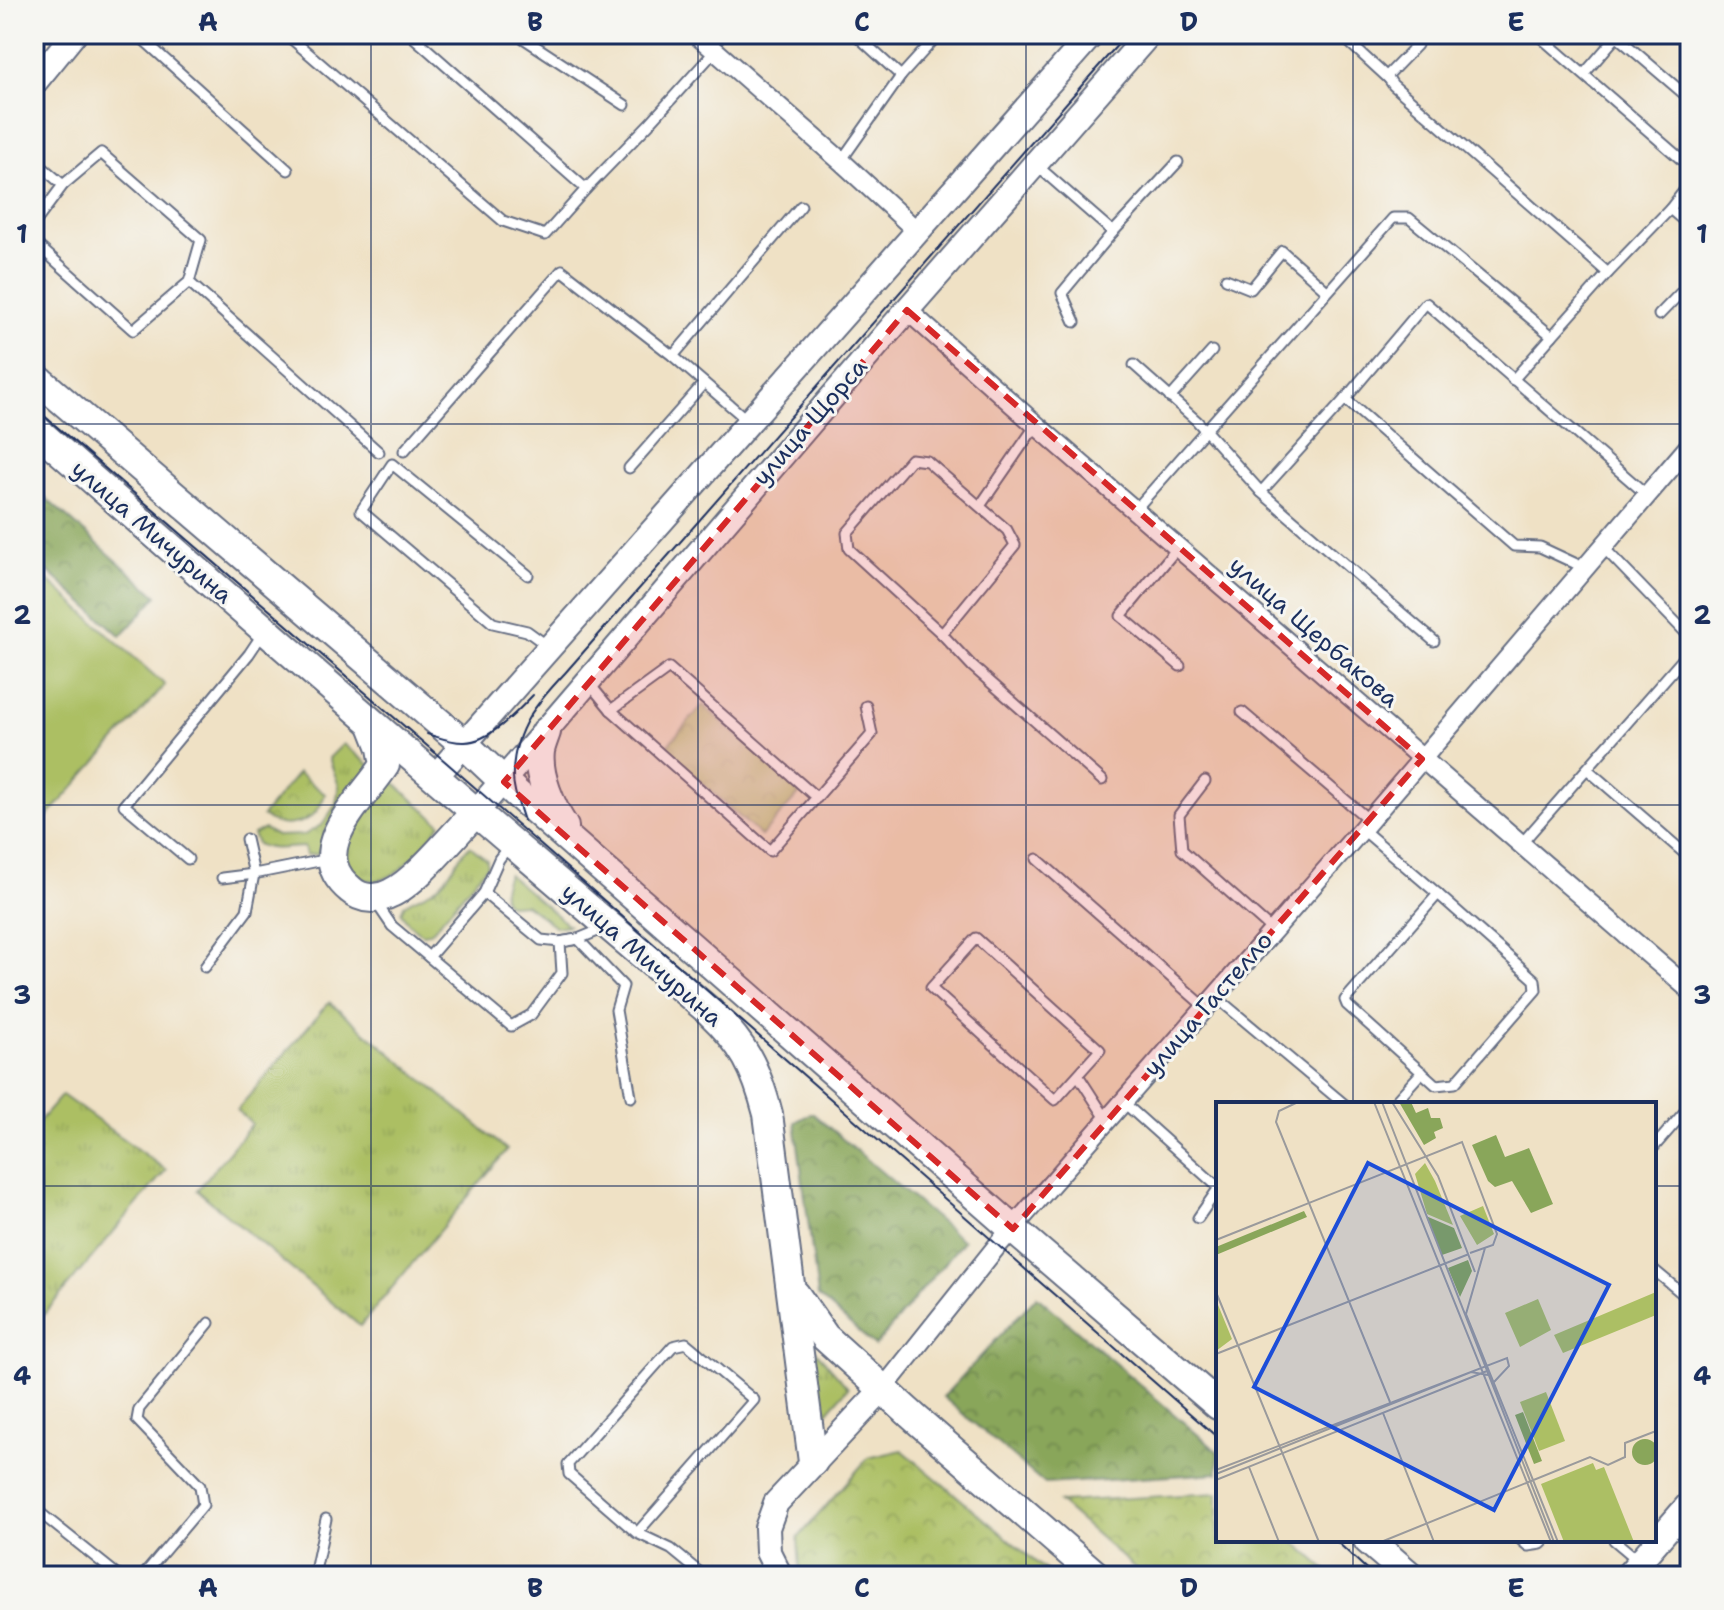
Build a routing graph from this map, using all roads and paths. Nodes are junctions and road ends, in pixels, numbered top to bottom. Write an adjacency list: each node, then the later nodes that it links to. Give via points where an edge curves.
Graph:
1 (74, 34): 19 (main road)
2 (137, 34): 27 (lane)
3 (286, 34): 30 (lane, via 503,221 545,235)
4 (410, 34): 30 (lane)
5 (517, 34): 21 (lane)
6 (696, 34): 15 (street)
7 (855, 34): 17 (lane)
8 (939, 34): 17 (lane)
9 (1092, 34): 35 (main road, улица Щорса)
10 (1149, 34): 25 (main road, улица Щорса)
11 (1340, 34): 18 (lane)
12 (1404, 34): 18 (lane, via 1417,45)
13 (1537, 34): 16 (lane)
14 (1615, 35): 16 (lane); 20 (lane)
15 (715, 51): 23 (street); 30 (lane)
16 (1584, 74): 26 (lane)
17 (901, 76): 23 (lane)
18 (1387, 76): 38 (lane)
19 (34, 83)
20 (1690, 99)
21 (625, 105)
22 (34, 160): 29 (lane)
23 (841, 161): 35 (street)
24 (1178, 162): 36 (lane)
25 (1034, 163): 36 (lane); 43 (main road, улица Щорса)
26 (1690, 167)
27 (288, 170)
28 (1690, 183): 32 (lane)
29 (63, 185): 33 (lane); 40 (lane, via 101,153 201,240)
30 (586, 189)
31 (801, 206): 48 (lane)
32 (1670, 209): 34 (lane); 38 (lane)
33 (34, 224)
34 (1690, 226)
35 (918, 232): 55 (main road, улица Щорса)
36 (1113, 232): 45 (lane, via 1062,293)
37 (34, 242): 40 (lane, via 133,330)
38 (1608, 273): 46 (lane)
39 (1226, 279): 42 (lane, via 1251,289 1282,251)
40 (189, 282): 61 (lane)
41 (1690, 283): 44 (lane)
42 (1327, 291): 46 (lane, via 1393,218 1409,218); 58 (lane)
43 (907, 310): 56 (street, улица Щербакова); 77 (main road, улица Щорса)
44 (1659, 315)
45 (1075, 322)
46 (1552, 336): 51 (lane)
47 (1212, 351): 53 (lane)
48 (673, 356): 52 (lane); 60 (lane, via 562,270)
49 (1134, 365): 53 (lane)
50 (34, 376): 83 (main road, улица Мичурина)
51 (1513, 380): 54 (lane, via 1426,303); 64 (lane)
52 (704, 383): 55 (lane); 62 (lane)
53 (1170, 398): 58 (lane)
54 (1345, 399): 63 (lane); 69 (lane, via 1514,546 1540,547)
55 (749, 422): 75 (main road, улица Щорса)
56 (1036, 425): 65 (lane); 66 (street, улица Щербакова)
57 (34, 428): 71 (main road, улица Мичурина)
58 (1204, 430): 63 (lane); 66 (lane)
59 (1690, 445): 64 (street, улица Гастелло)
60 (404, 451)
61 (379, 452)
62 (629, 468)
63 (1261, 492): 74 (lane)
64 (1647, 495): 68 (street, улица Гастелло)
65 (980, 506): 72 (lane, via 1007,530 1015,545); 72 (lane, via 927,461 911,459 847,533 849,549)
66 (1135, 510): 67 (street, улица Щербакова)
67 (1178, 547): 76 (lane, via 1121,616); 84 (street, улица Щербакова)
68 (1603, 547): 69 (street, улица Гастелло); 73 (lane)
69 (1585, 568): 84 (street, улица Гастелло)
70 (528, 575): 75 (lane, via 392,464 361,511 493,623 527,631)
71 (264, 630): 81 (main road, улица Мичурина); 99 (lane, via 124,805)
72 (942, 634): 87 (lane)
73 (1688, 634): 85 (lane, via 1689,652)
74 (1434, 641)
75 (549, 647): 83 (main road, улица Щорса)
76 (1180, 666)
77 (587, 681): 79 (lane); 82 (main road, улица Щорса)
78 (866, 706): 90 (lane, via 872,734)
79 (611, 710): 90 (lane, via 669,668); 90 (lane, via 770,851)
80 (1242, 712): 92 (lane)
81 (373, 725): 86 (main road, улица Мичурина); 97 (main road, via 385,765 343,822)
82 (546, 732): 89 (main road, улица Щорса); 95 (main road, via 540,751 545,784 555,813)
83 (464, 744): 86 (main road, улица Щорса); 89 (main road, улица Мичурина)
84 (1422, 759): 92 (street, улица Гастелло); 96 (street, улица Щербакова)
85 (1587, 769): 96 (lane); 98 (lane)
86 (435, 777): 91 (main road, улица Мичурина)
87 (1102, 780)
88 (1205, 781): 107 (lane, via 1179,815 1182,850)
89 (504, 782): 91 (main road, улица Щорса); 95 (main road, улица Мичурина)
90 (817, 798)
91 (475, 813): 94 (main road, улица Мичурина); 105 (main road, via 407,882)
92 (1366, 824): 104 (lane); 107 (street, улица Гастелло)
93 (246, 839): 101 (lane)
94 (511, 844): 103 (lane); 106 (main road, улица Мичурина)
95 (575, 844): 126 (main road, улица Мичурина)
96 (1521, 844): 112 (street, улица Щербакова)
97 (331, 858): 101 (lane); 105 (main road, via 337,876 350,890)
98 (1690, 858)
99 (188, 859)
100 (1037, 859): 113 (lane)
101 (254, 874): 102 (lane); 111 (lane, via 247,911)
102 (222, 878)
103 (484, 893): 109 (lane, via 541,940); 110 (lane)
104 (1438, 894): 114 (lane, via 1345,1000); 114 (lane, via 1535,980 1536,990 1455,1083 1436,1085)
105 (373, 898): 110 (lane, via 392,926)
106 (610, 927): 108 (lane); 128 (main road, улица Мичурина, via 731,1031 749,1059 768,1114)
107 (1272, 930): 113 (street, улица Гастелло)
108 (578, 939): 109 (lane); 116 (lane, via 623,986 616,1010)
109 (560, 942): 110 (lane, via 562,973 531,1015 511,1026)
110 (429, 957)
111 (205, 967)
112 (1690, 990)
113 (1211, 1002): 117 (street, улица Гастелло); 118 (lane)
114 (1422, 1072): 119 (lane)
115 (1078, 1075): 115 (lane, via 1055,1100 931,988 976,938 1100,1050); 121 (lane)
116 (631, 1097)
117 (1123, 1102): 121 (street, улица Гастелло); 123 (lane)
118 (1341, 1102)
119 (1395, 1102)
120 (1690, 1112): 122 (lane, via 1687,1109)
121 (1107, 1120): 126 (street, улица Гастелло)
122 (1656, 1145)
123 (1216, 1186)
124 (1216, 1191): 125 (lane)
125 (1198, 1218)
126 (1013, 1229): 131 (street, улица Гастелло); 132 (main road, улица Мичурина)
127 (1656, 1272): 129 (lane)
128 (791, 1286): 131 (main road, улица Мичурина, via 825,1337); 133 (main road)
129 (1690, 1300)
130 (209, 1323): 144 (lane, via 139,1409 137,1420 200,1486 203,1505)
131 (883, 1389): 133 (main road, улица Гастелло); 148 (main road, улица Мичурина)
132 (1216, 1403)
133 (813, 1462): 147 (main road, улица Гастелло, via 776,1503 767,1528 768,1552)
134 (1690, 1503): 142 (main road)
135 (34, 1508): 143 (lane)
136 (326, 1519): 145 (lane)
137 (637, 1533): 137 (lane, via 569,1474 568,1464 673,1346 686,1343 754,1400); 146 (lane, via 671,1549)
138 (1370, 1542): 149 (main road)
139 (1523, 1542): 140 (lane)
140 (1543, 1542)
141 (1615, 1542): 142 (lane)
142 (1634, 1569)
143 (119, 1576)
144 (143, 1576)
145 (314, 1576)
146 (704, 1576)
147 (780, 1576)
148 (1097, 1576)
149 (1410, 1576)

